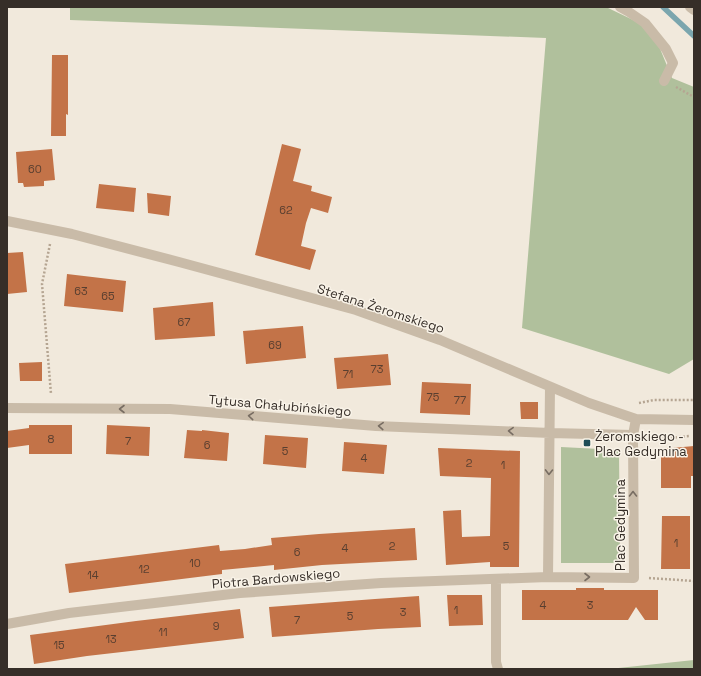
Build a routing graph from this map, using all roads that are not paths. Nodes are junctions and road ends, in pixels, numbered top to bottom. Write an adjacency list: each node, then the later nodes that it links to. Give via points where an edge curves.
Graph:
1 (620, 7): 4 (street, via 645,23 666,49 673,63)
2 (690, 7): 3 (street)
3 (694, 10)
4 (664, 81)
5 (7, 221): 6 (street, Stefana Żeromskiego, via 80,236 356,310 440,340)
6 (550, 387): 8 (street, Stefana Żeromskiego); 10 (street)
7 (7, 408): 10 (street, Tytusa Chałubińskiego, one-way to 7, via 376,426 170,409)
8 (636, 419): 9 (street, Stefana Żeromskiego); 11 (street, Plac Gedymina)
9 (694, 420)
10 (550, 433): 11 (street); 12 (street, one-way to 12)
11 (633, 439): 12 (street, Plac Gedymina, one-way to 11, via 634,578)
12 (548, 577): 13 (street, Piotra Bardowskiego)
13 (496, 579): 14 (street, Piotra Bardowskiego, via 381,583 240,593 69,613); 15 (street)
14 (7, 624)
15 (498, 669)

